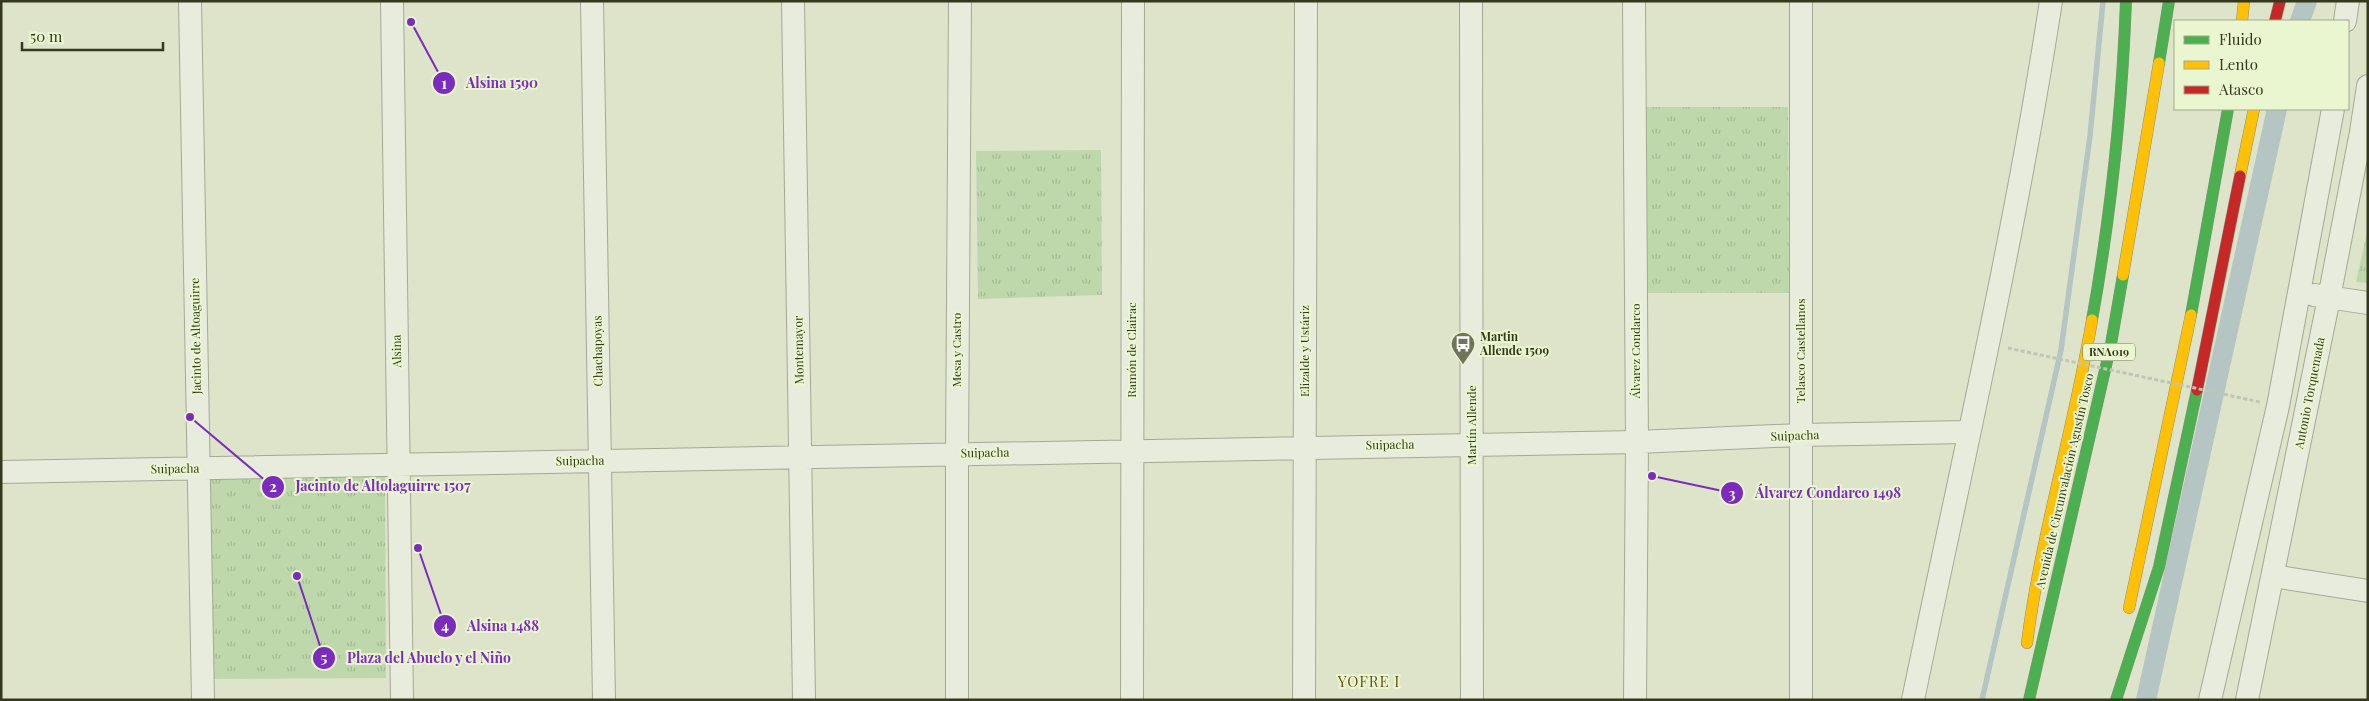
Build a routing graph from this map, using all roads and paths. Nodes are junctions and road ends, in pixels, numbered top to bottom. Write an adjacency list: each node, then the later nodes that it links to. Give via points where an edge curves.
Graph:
1 (190, 1): 40 (street, Jacinto de Altoaguirre)
2 (392, 1): 39 (street, Alsina)
3 (592, 1): 38 (street, Chachapoyas)
4 (793, 1): 37 (street, Montemayor)
5 (960, 1): 36 (street, Mesa y Castro)
6 (1133, 1): 35 (street, Ramón de Clairac)
7 (1306, 1): 34 (street, Elizalde y Ustáriz)
8 (1471, 1): 33 (street, Martín Allende)
9 (1634, 1): 32 (street, Álvarez Condarco)
10 (1801, 1): 31 (street, Telasco Castellanos)
11 (2051, 1): 30 (street, via 1991,334)
12 (2126, 1): 57 (highway, via 2124,71 2111,213 2081,381 2032,594)
13 (2169, 1): 58 (highway, Avenida de Circunvalación Agustín Tosco / RNA019, via 2111,344)
14 (2244, 1): 17 (highway)
15 (2280, 1): 18 (highway)
16 (2348, 1): 19 (street)
17 (2242, 20)
18 (2275, 20)
19 (2345, 20)
20 (2368, 86): 24 (street, Antonio Torquemada)
21 (2228, 110): 44 (highway, via 2186,345)
22 (2254, 110): 60 (highway, via 2159,567)
23 (2333, 110): 25 (street)
24 (2364, 132): 26 (street, Antonio Torquemada)
25 (2300, 292): 26 (street); 61 (street, via 2278,406)
26 (2329, 298): 27 (street); 42 (street, Antonio Torquemada)
27 (2368, 303)
28 (2008, 348): 29 (path, bridge)
29 (2260, 402)
30 (1968, 432): 31 (street, Suipacha); 56 (street)
31 (1800, 435): 32 (street, Suipacha); 55 (street, Telasco Castellanos)
32 (1637, 442): 33 (street, Suipacha); 54 (street, Álvarez Condarco)
33 (1472, 444): 34 (street, Suipacha); 53 (street, Martín Allende)
34 (1305, 447): 35 (street, Suipacha); 52 (street, Elizalde y Ustáriz)
35 (1132, 452): 36 (street, Suipacha); 51 (street, Ramón de Clairac)
36 (956, 453): 37 (street, Suipacha); 50 (street, Mesa y Castro)
37 (801, 456): 38 (street, Suipacha); 49 (street, Montemayor)
38 (600, 461): 39 (street, Suipacha); 48 (street, Chachapoyas)
39 (398, 465): 40 (street, Suipacha); 47 (street, Alsina)
40 (198, 469): 41 (street, Suipacha); 46 (street, Jacinto de Altoaguirre)
41 (1, 472)
42 (2273, 576): 43 (street); 62 (street, Antonio Torquemada)
43 (2368, 591)
44 (2125, 624)
45 (2120, 652): 59 (highway)
46 (203, 700)
47 (402, 700)
48 (604, 700)
49 (804, 700)
50 (958, 700)
51 (1132, 700)
52 (1304, 700)
53 (1472, 700)
54 (1635, 700)
55 (1801, 700)
56 (1913, 700)
57 (2021, 700)
58 (2030, 700)
59 (2110, 700)
60 (2116, 700)
61 (2210, 700)
62 (2247, 700)

